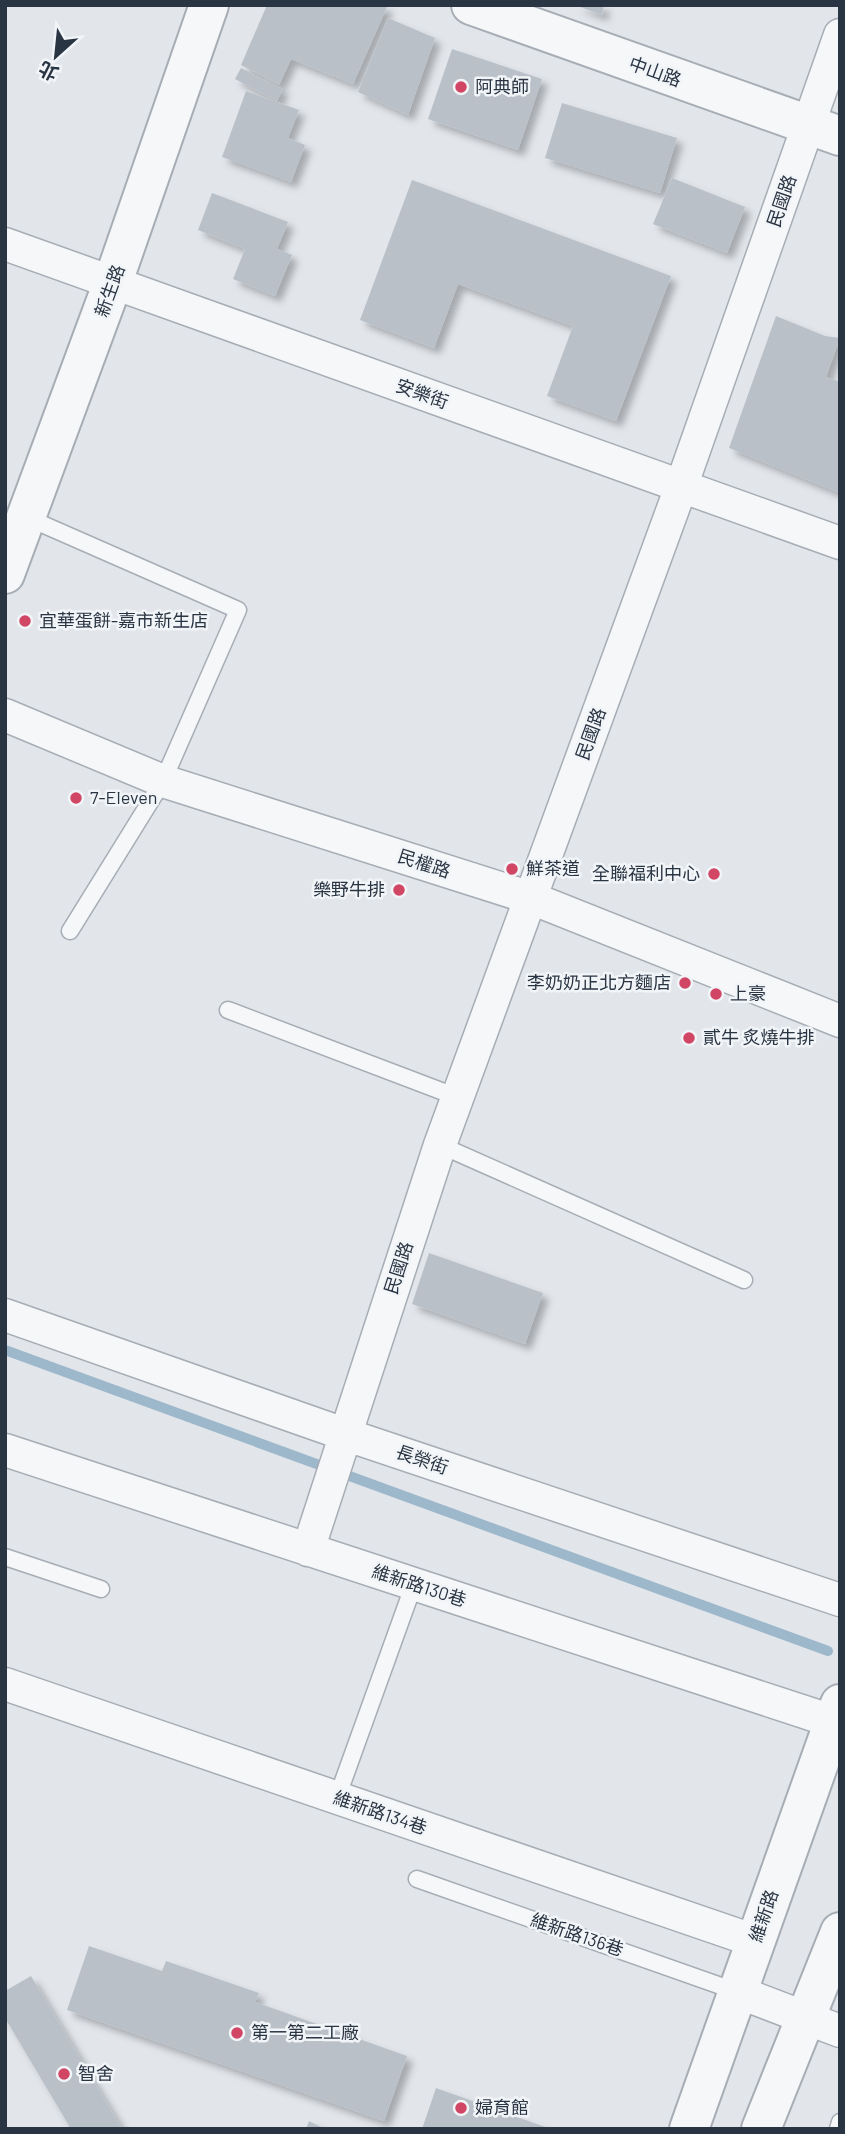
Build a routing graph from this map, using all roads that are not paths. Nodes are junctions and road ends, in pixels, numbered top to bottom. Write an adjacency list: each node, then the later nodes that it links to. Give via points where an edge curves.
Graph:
1 (209, 5): 6 (street, 新生路)
2 (471, 5): 4 (street, 中山路)
3 (840, 36): 4 (street, 民國路)
4 (824, 131): 7 (street, 民國路)
5 (5, 244): 6 (street, 安樂街)
6 (113, 282): 7 (street, 安樂街); 8 (street, 新生路)
7 (681, 487): 9 (street, 安樂街); 13 (street, 民國路)
8 (26, 517): 10 (street, 新生路); 12 (lane, via 238,610)
9 (840, 544)
10 (5, 574)
11 (5, 715): 12 (street, 民權路)
12 (163, 781): 13 (street, 民權路); 14 (lane)
13 (531, 898): 16 (street, 民權路); 17 (street, 民國路)
14 (70, 931)
15 (228, 1010): 17 (lane)
16 (840, 1021)
17 (457, 1097): 18 (street, 民國路)
18 (440, 1145): 19 (lane); 21 (street, 民國路)
19 (744, 1280)
20 (5, 1315): 21 (street, 長榮街)
21 (344, 1434): 23 (street, 民國路); 27 (street, 長榮街)
22 (5, 1450): 23 (street, 維新路130巷)
23 (308, 1550): 25 (street, 維新路130巷)
24 (5, 1557): 26 (lane)
25 (414, 1584): 29 (street, 維新路130巷); 30 (lane)
26 (101, 1589)
27 (840, 1600)
28 (5, 1684): 30 (street, 維新路134巷)
29 (836, 1713): 33 (street, 維新路)
30 (337, 1798): 33 (street, 維新路134巷)
31 (417, 1879): 34 (lane, 維新路136巷)
32 (840, 1932): 35 (street)
33 (755, 1941): 34 (street, 維新路)
34 (738, 1992): 35 (street); 37 (street, 維新路)
35 (822, 2025): 38 (street)
36 (840, 2122): 39 (lane)
37 (689, 2129)
38 (761, 2129)
39 (838, 2129)

